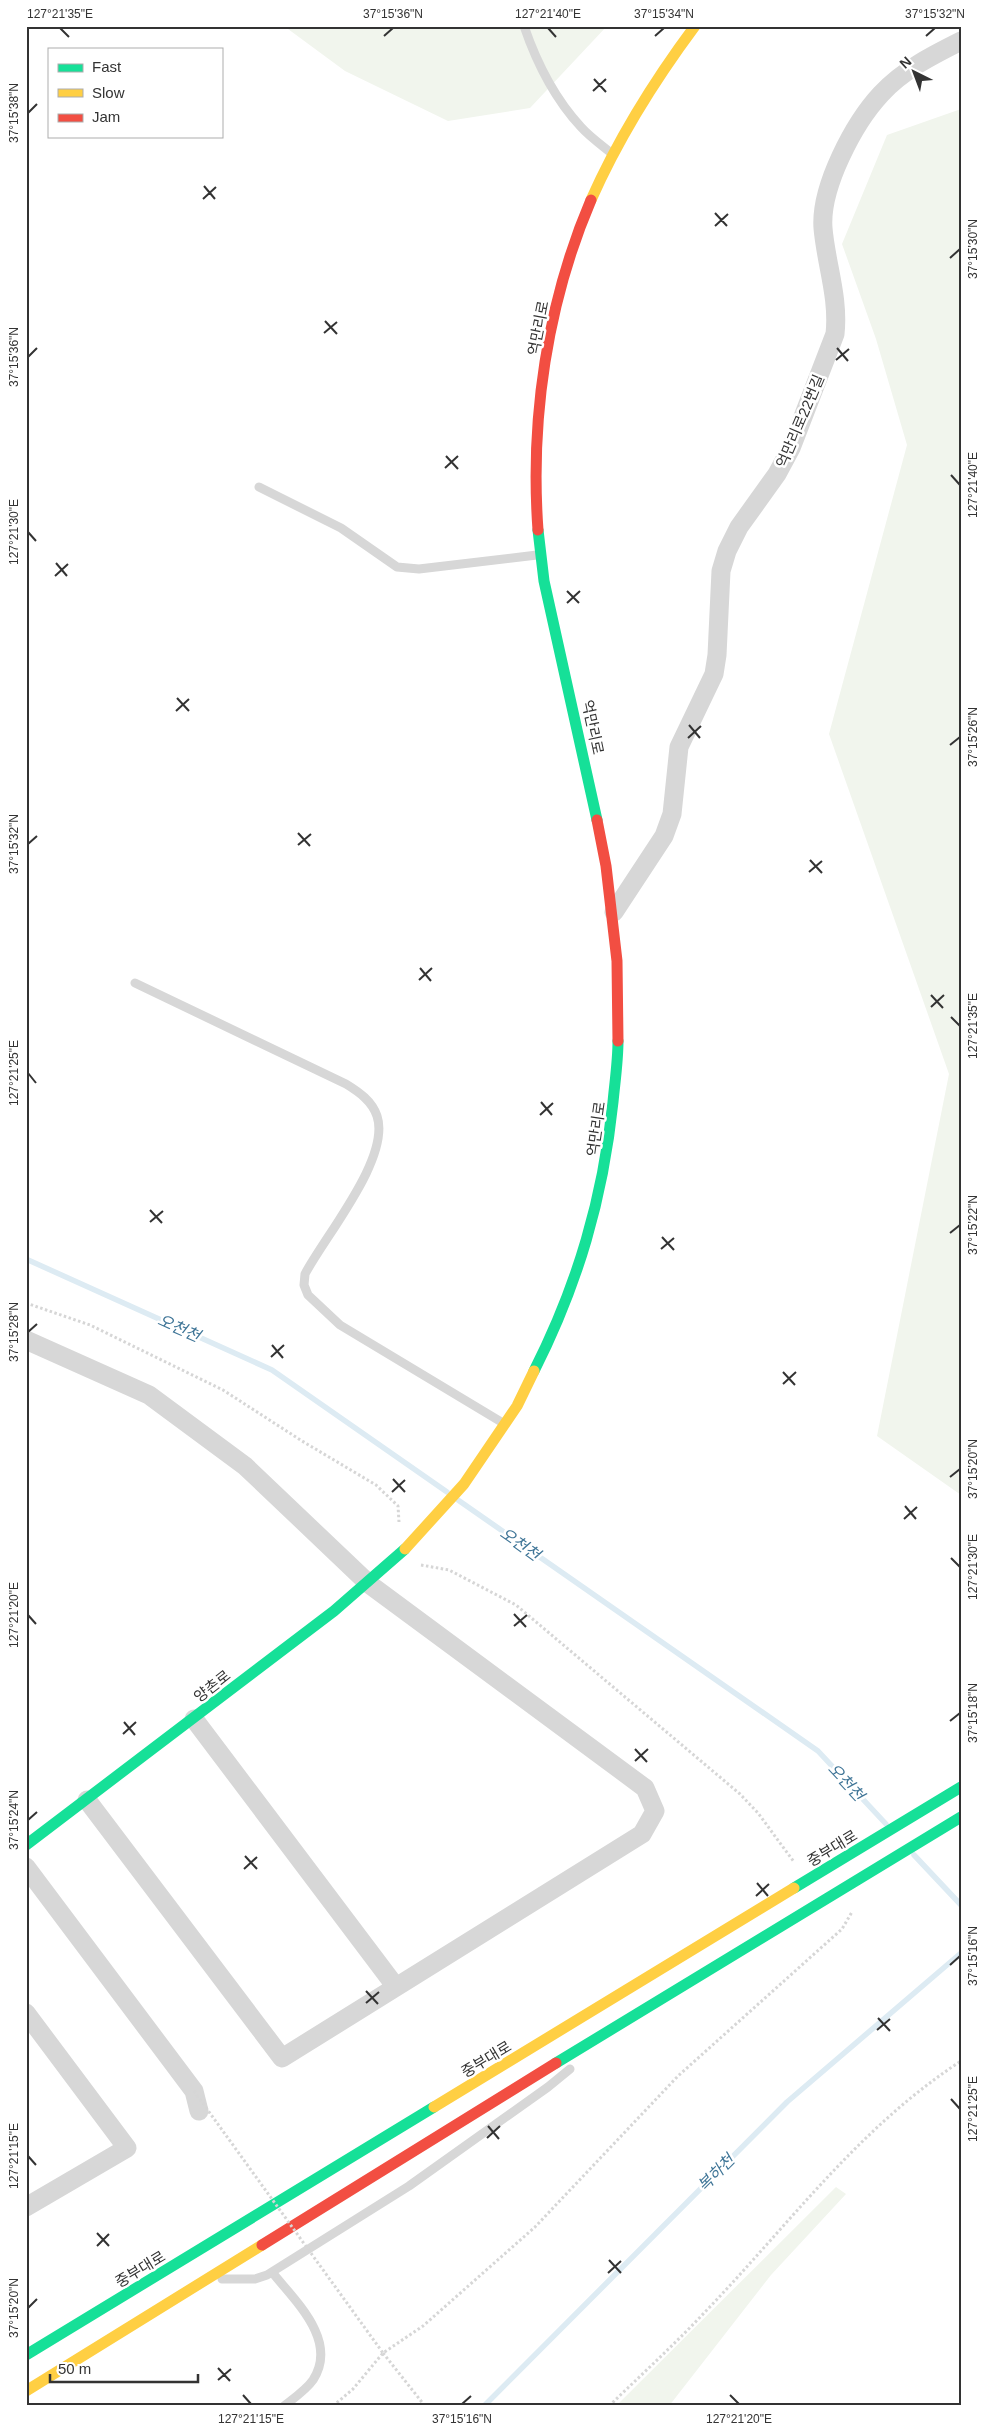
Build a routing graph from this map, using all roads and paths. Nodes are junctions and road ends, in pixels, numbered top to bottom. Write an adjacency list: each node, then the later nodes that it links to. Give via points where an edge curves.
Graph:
1 (524, 26): 4 (lane, via 535,57 562,102 580,126)
2 (695, 26): 4 (main road, 억만리로)
3 (961, 41): 7 (street, 억만리로22번길, via 905,73 881,94 845,148 830,184 823,227 835,297 835,334 791,448 777,474 739,527 728,551 721,571 718,655 714,674 679,747 672,814 664,836)
4 (611, 154): 6 (main road, 억만리로, via 576,238 549,339 537,451)
5 (259, 487): 6 (lane, via 341,528 397,567 419,569)
6 (540, 554): 7 (main road, 억만리로, via 594,802)
7 (614, 912): 11 (main road, 억만리로, via 617,961 615,1111 598,1208 588,1247 556,1331)
8 (135, 983): 11 (lane, via 346,1084 371,1104 378,1117 380,1133 375,1153 365,1179 305,1274 304,1285 308,1295 340,1324)
9 (26, 1303): 13 (path, via 90,1325 223,1390 376,1485 398,1506)
10 (26, 1340): 14 (street, via 149,1395 245,1466)
11 (505, 1424): 12 (main road, 억만리로, via 492,1446 439,1513)
12 (410, 1544): 13 (main road, 양촌로)
13 (401, 1553): 14 (main road, 양촌로); 21 (path, via 418,1564 449,1570 516,1605 740,1794)
14 (369, 1584): 15 (main road, 양촌로); 23 (street, via 645,1788 655,1811 642,1834)
15 (194, 1719): 17 (main road, 양촌로); 23 (street)
16 (961, 1787): 21 (main road, 중부대로)
17 (86, 1800): 19 (main road, 양촌로); 23 (street, via 282,2058)
18 (961, 1817): 25 (main road)
19 (26, 1845)
20 (26, 1867): 29 (street)
21 (808, 1880): 35 (main road, 중부대로)
22 (855, 1908): 34 (path, via 842,1929 678,2076 535,2227 424,2326)
23 (396, 1987)
24 (26, 2013): 31 (street, via 127,2148)
25 (632, 2018): 26 (lane); 33 (main road)
26 (586, 2056)
27 (961, 2061): 40 (path, via 890,2114 834,2168 705,2313)
28 (578, 2062): 32 (lane, via 548,2087 408,2186)
29 (194, 2091): 30 (street); 34 (path, bridge)
30 (199, 2111)
31 (28, 2204)
32 (272, 2272): 33 (lane, via 256,2279 219,2279); 37 (lane, via 307,2316 321,2344 321,2358 314,2379)
33 (191, 2290): 36 (main road)
34 (383, 2353): 38 (path, via 353,2389); 39 (path)
35 (26, 2355)
36 (26, 2391)
37 (284, 2406)
38 (333, 2406)
39 (425, 2406)
40 (609, 2406)

